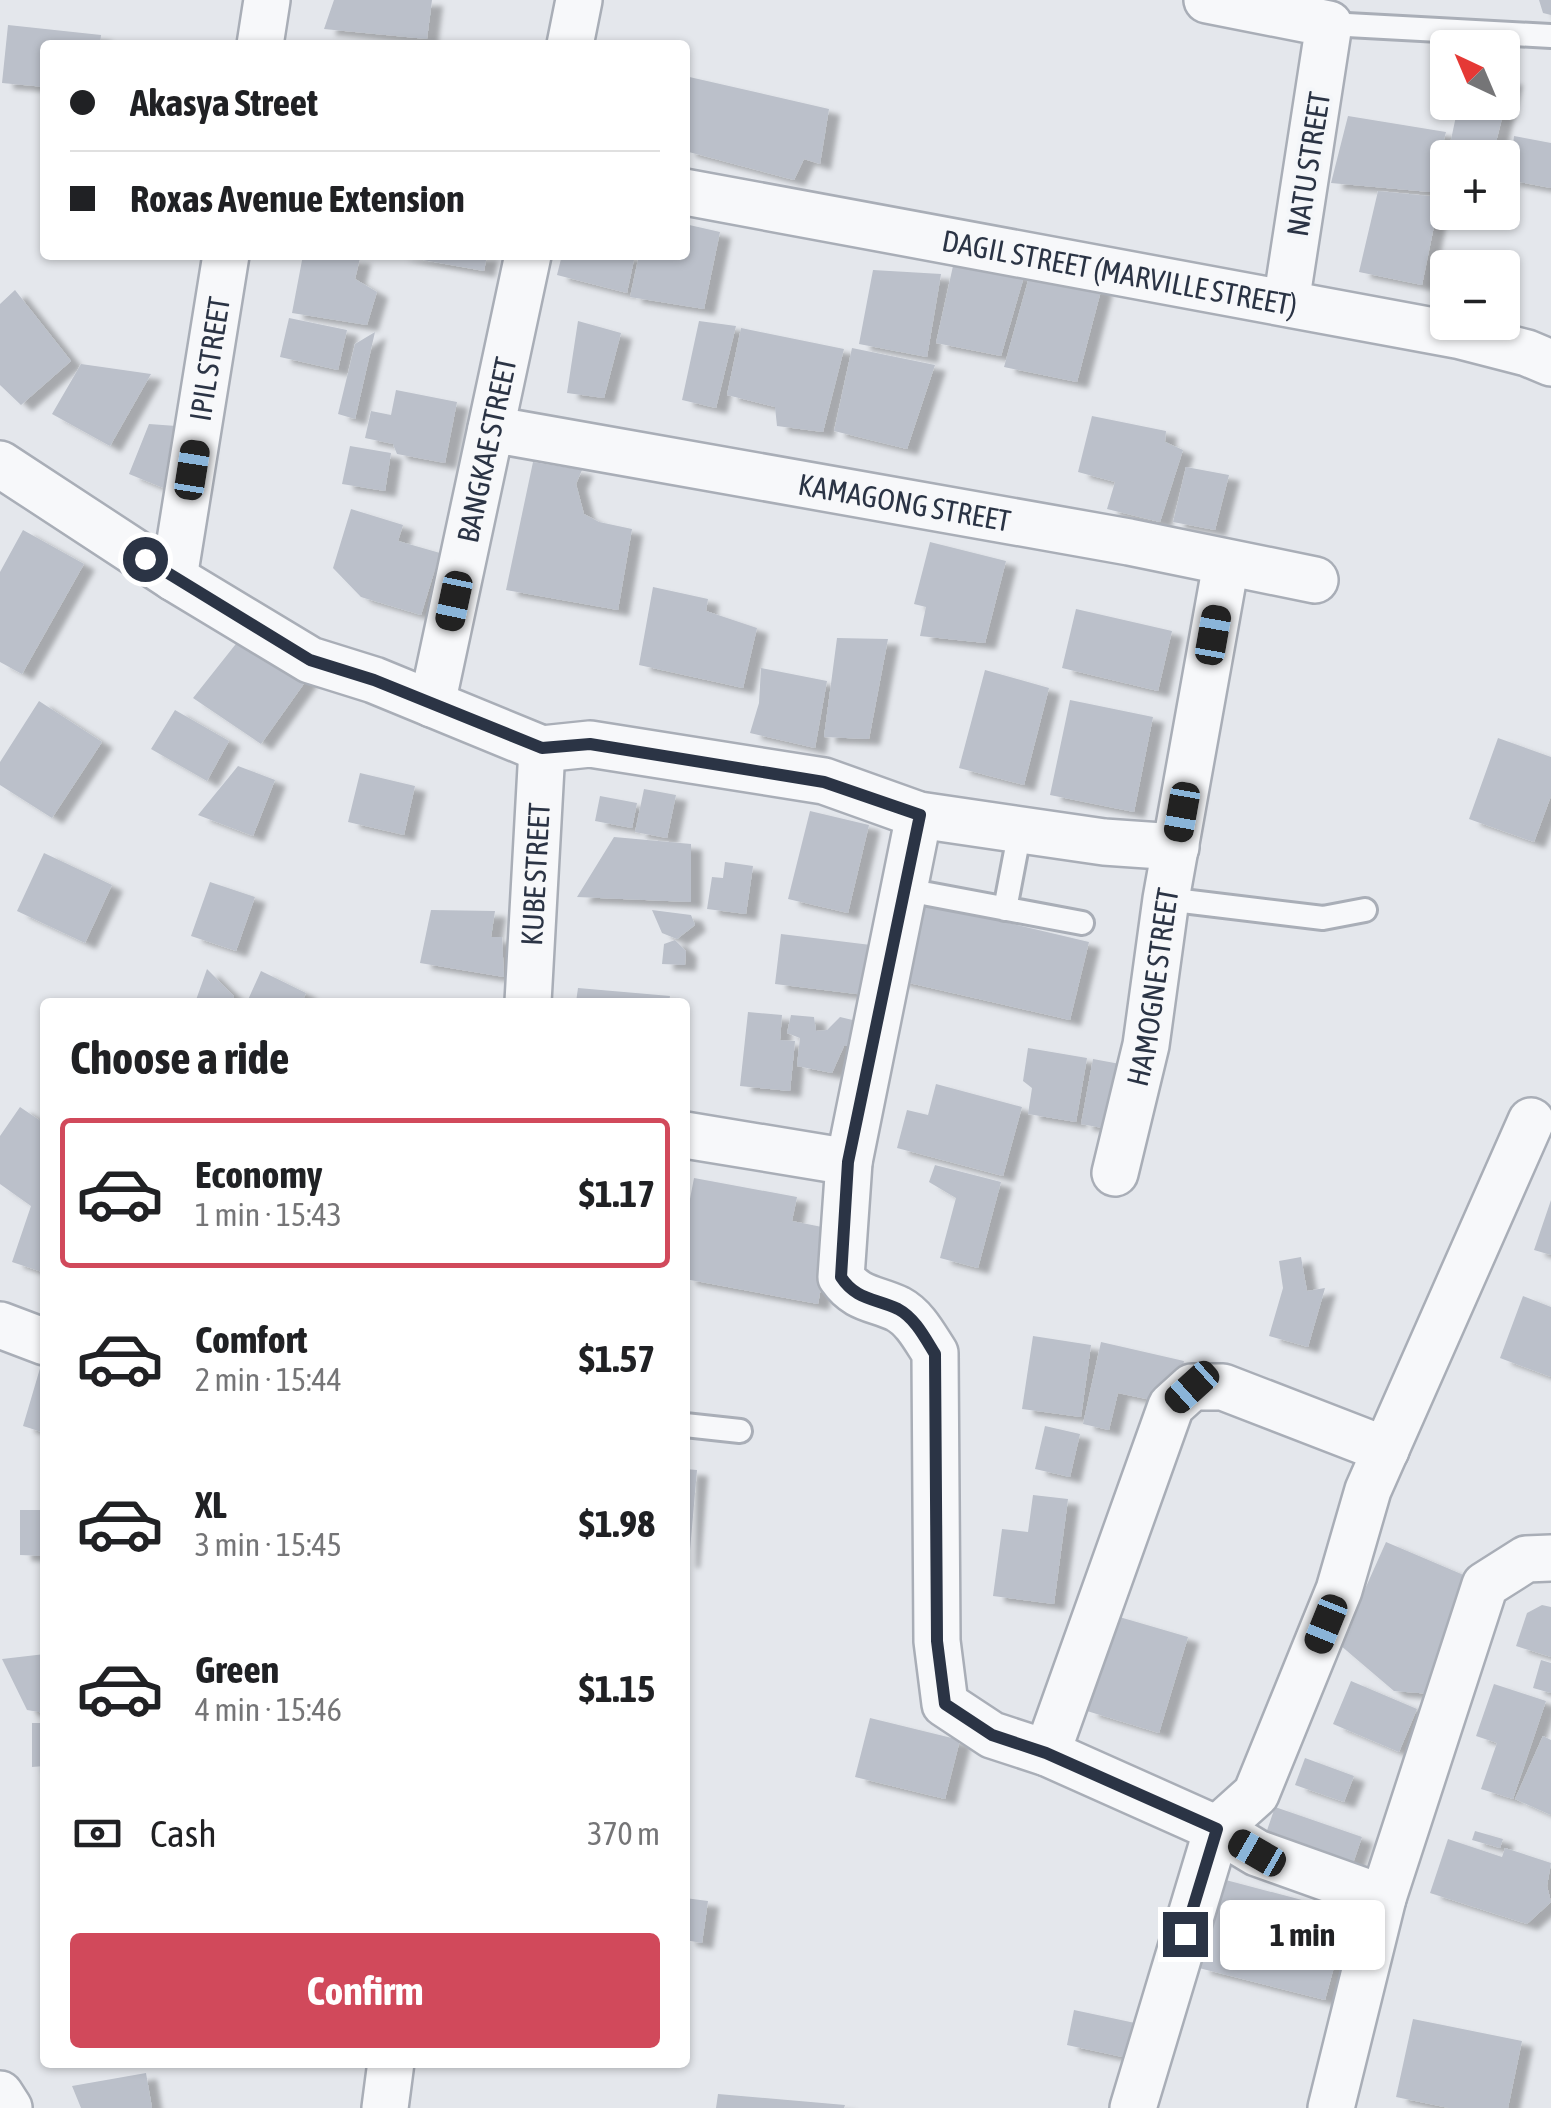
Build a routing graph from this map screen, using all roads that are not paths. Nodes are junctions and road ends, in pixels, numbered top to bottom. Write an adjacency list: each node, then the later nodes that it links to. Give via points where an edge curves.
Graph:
1 (267, 0): 6 (street)
2 (579, 0): 7 (street)
3 (1206, 0): 4 (street)
4 (1329, 24): 5 (lane); 11 (street, NATU STREET)
5 (1551, 36)
6 (261, 40)
7 (571, 40)
8 (690, 193): 11 (street, DAGIL STREET (MARVILLE STREET))
9 (225, 260): 16 (street, IPIL STREET)
10 (527, 260): 13 (street, BANGKAE STREET)
11 (1286, 303): 12 (street, DAGIL STREET (MARVILLE STREET), via 1461,336)
12 (1551, 363)
13 (491, 429): 15 (street, KAMAGONG STREET); 18 (street, BANGKAE STREET)
14 (0, 464): 16 (street)
15 (1226, 564): 17 (street, KAMAGONG STREET); 22 (street, HAMOGNE STREET)
16 (174, 578): 18 (street, via 310,660)
17 (1316, 580)
18 (432, 704): 19 (street)
19 (542, 748): 20 (street, via 590,744 824,782); 28 (street, KUBE STREET)
20 (920, 815): 21 (street); 31 (street)
21 (1020, 830): 22 (street); 25 (lane)
22 (1176, 847): 24 (street, HAMOGNE STREET)
23 (928, 894): 25 (lane)
24 (1166, 899): 26 (lane, via 1323,918); 32 (street, HAMOGNE STREET, via 1146,1044)
25 (1005, 909): 27 (lane)
26 (1366, 910)
27 (1082, 923)
28 (528, 998)
29 (1531, 1121): 37 (street)
30 (690, 1136): 31 (street)
31 (848, 1162): 39 (street, via 841,1277 863,1298 900,1310 935,1354 937,1641 945,1704 992,1735)
32 (1115, 1172)
33 (0, 1324): 34 (street)
34 (40, 1340)
35 (690, 1427): 36 (lane)
36 (740, 1432)
37 (1386, 1450): 39 (street, via 1224,1387 1192,1387 1171,1406); 40 (street, via 1340,1590 1256,1794)
38 (1551, 1558): 41 (street, via 1526,1559 1485,1585)
39 (1046, 1753): 40 (street)
40 (1217, 1829): 41 (street, via 1257,1853); 46 (street)
41 (1382, 1898): 47 (street)
42 (390, 2068): 45 (street)
43 (0, 2094): 44 (street)
44 (9, 2108)
45 (385, 2108)
46 (1132, 2108)
47 (1331, 2108)

